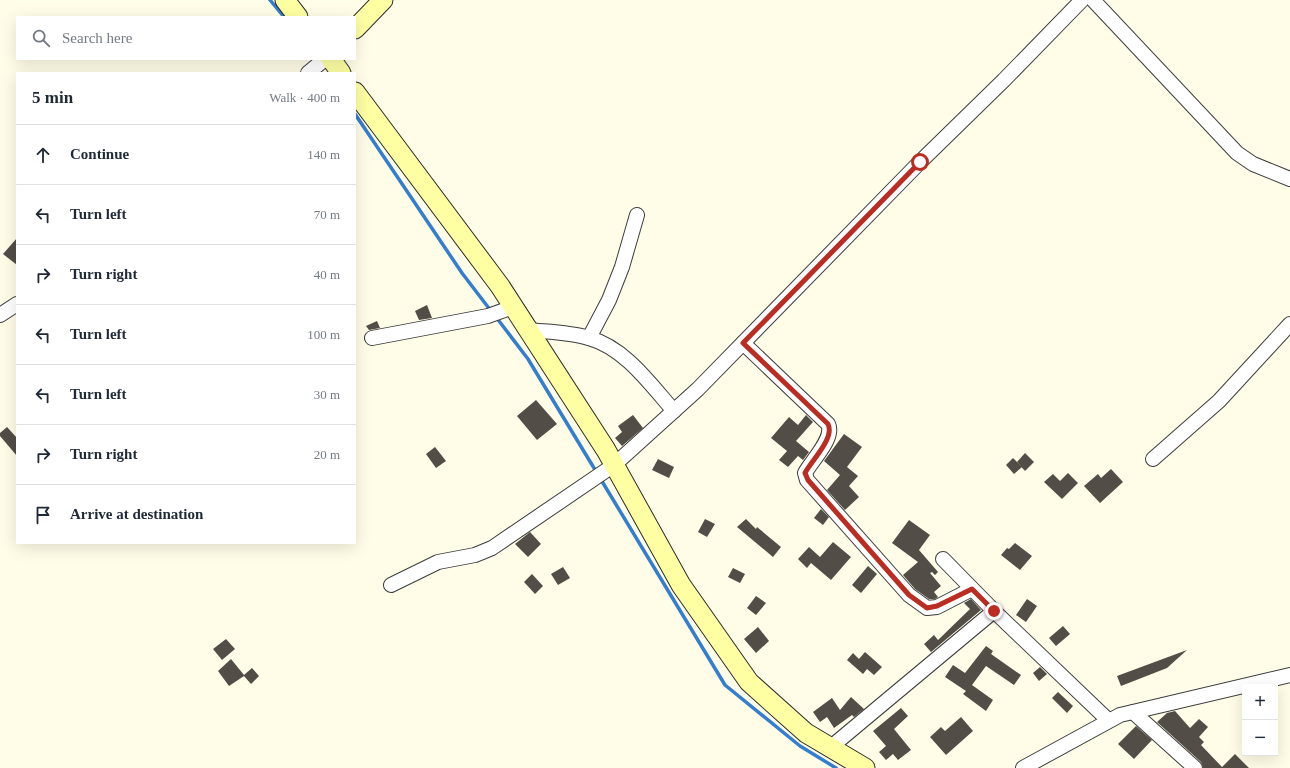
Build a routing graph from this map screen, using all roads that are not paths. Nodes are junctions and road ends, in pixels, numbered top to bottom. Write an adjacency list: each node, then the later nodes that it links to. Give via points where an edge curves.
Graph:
1 (285, 0): 5 (street)
2 (383, 0): 6 (street)
3 (1082, 0): 19 (street)
4 (1093, 0): 12 (street, via 1237,153 1252,164)
5 (297, 16)
6 (356, 28)
7 (324, 60): 9 (street)
8 (332, 60): 10 (street)
9 (309, 72)
10 (340, 72)
11 (356, 93): 14 (street, via 495,280)
12 (1290, 179)
13 (637, 214): 18 (street, via 622,267 609,300)
14 (511, 309): 16 (street); 17 (street, via 488,316)
15 (1290, 324): 21 (street, via 1218,401)
16 (528, 330): 18 (street); 22 (street)
17 (372, 338)
18 (589, 338): 20 (street, via 607,346 634,367)
19 (743, 343): 20 (street); 25 (street, via 828,424 830,436 809,465 805,473 808,480 909,595 927,608 937,606)
20 (674, 411): 22 (street)
21 (1153, 459)
22 (606, 470): 24 (street, via 492,548 475,555 438,562); 30 (street, via 681,585 749,682 806,733)
23 (943, 559): 25 (street)
24 (391, 585)
25 (972, 589): 26 (street)
26 (994, 611): 29 (street); 30 (street)
27 (1290, 675): 28 (street)
28 (1133, 712): 29 (street); 34 (street)
29 (1108, 720): 31 (street)
30 (831, 747): 32 (street)
31 (1039, 764): 33 (street)
32 (865, 768)
33 (1023, 768)
34 (1195, 768)

